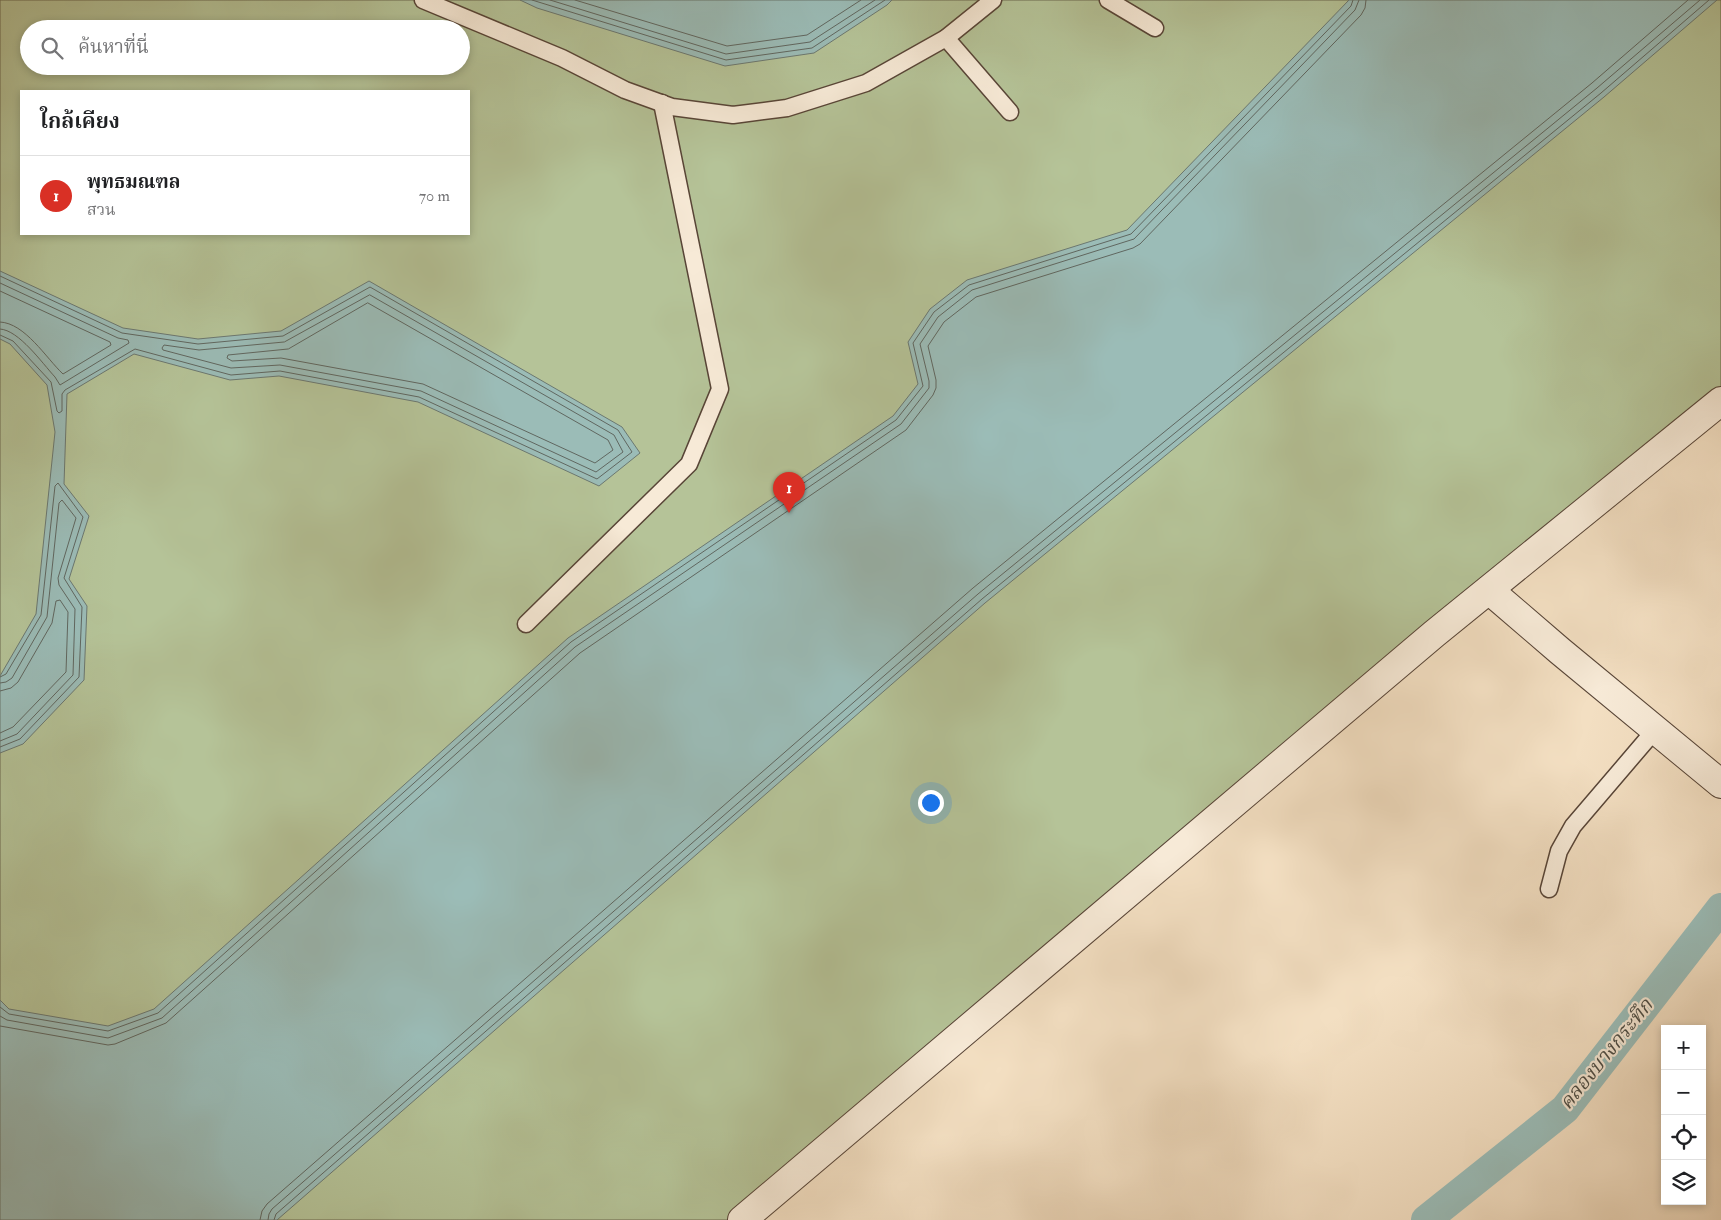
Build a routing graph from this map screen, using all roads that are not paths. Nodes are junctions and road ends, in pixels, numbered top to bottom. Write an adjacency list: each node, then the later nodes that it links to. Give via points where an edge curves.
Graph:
1 (423, 0): 6 (lane)
2 (993, 0): 5 (lane)
3 (1108, 0): 4 (lane)
4 (1155, 28)
5 (946, 38): 6 (lane, via 866,83 787,108 733,115 672,108); 7 (lane)
6 (662, 103): 10 (lane, via 720,389 689,464)
7 (1010, 112)
8 (1721, 401): 9 (street)
9 (1489, 590): 11 (street); 14 (street)
10 (526, 624)
11 (1655, 730): 12 (street); 13 (lane, via 1573,826 1558,851)
12 (1721, 784)
13 (1548, 889)
14 (757, 1215)

